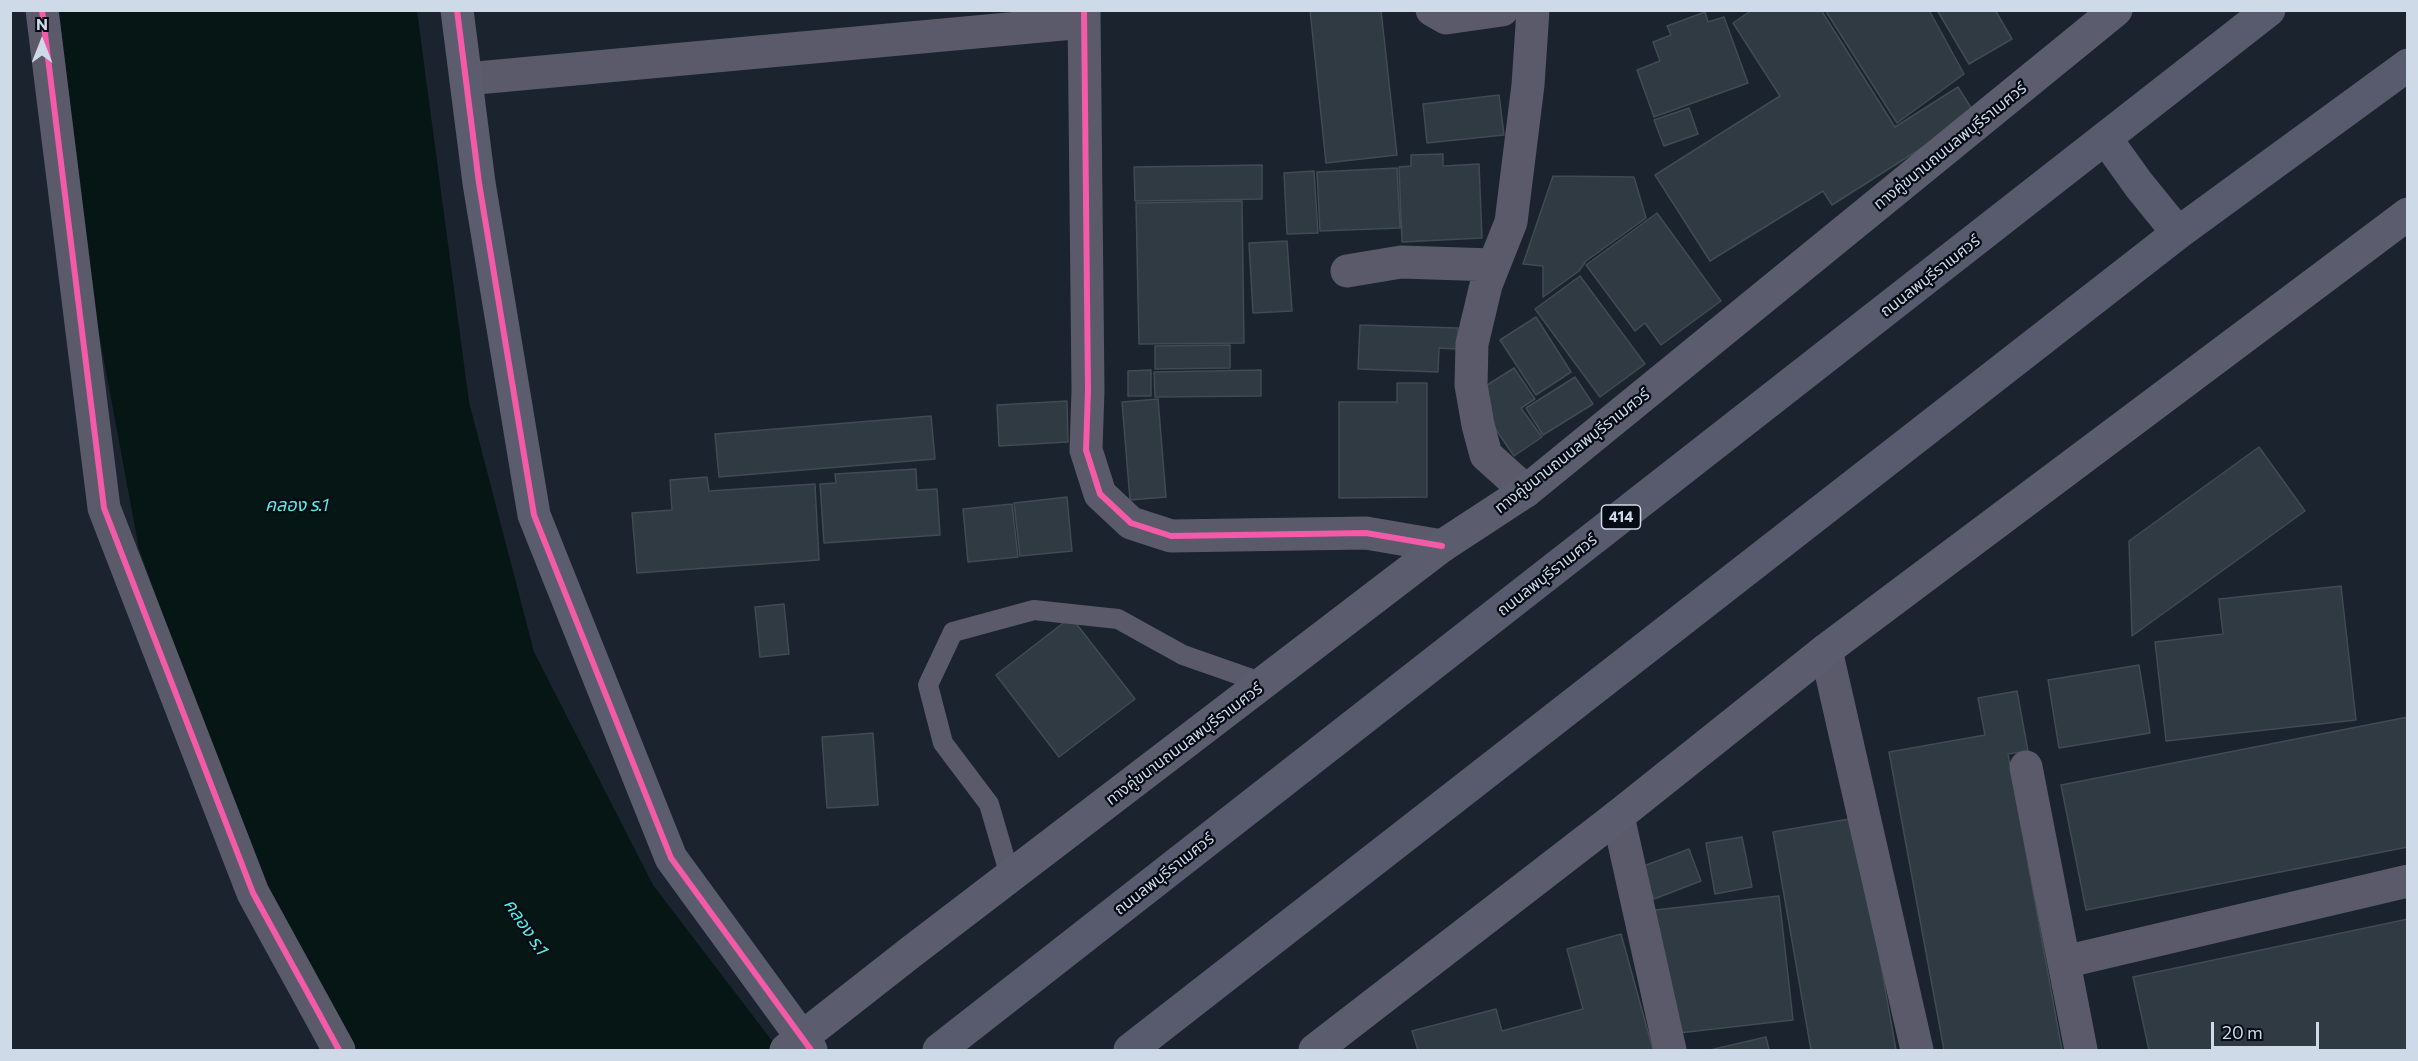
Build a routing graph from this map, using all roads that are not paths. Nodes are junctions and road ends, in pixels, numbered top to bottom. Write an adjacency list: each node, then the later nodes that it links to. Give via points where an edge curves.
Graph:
1 (42, 10): 25 (street, via 104,508 253,893)
2 (457, 10): 10 (main road)
3 (1432, 10): 4 (street, via 1446,18)
4 (1502, 10)
5 (1533, 10): 14 (street, via 1511,222)
6 (2116, 10): 16 (main road, ทางคู่ขนานถนนลพบุรีราเมศวร์)
7 (2269, 10): 11 (main road, ถนนลพบุรีราเมศวร์ / 414)
8 (1084, 16): 10 (street); 17 (street, via 1086,450 1100,494 1131,523 1171,536 1366,533)
9 (2408, 64): 13 (main road)
10 (466, 79): 27 (main road, via 479,183 534,515 671,858)
11 (2106, 139): 13 (main road); 28 (main road, ถนนลพบุรีราเมศวร์ / 414)
12 (2408, 214): 18 (main road)
13 (2178, 233): 29 (main road)
14 (1493, 265): 15 (street, via 1401,262); 16 (street, via 1472,344 1471,385 1486,455)
15 (1347, 271)
16 (1526, 491): 17 (main road, ทางคู่ขนานถนนลพบุรีราเมศวร์)
17 (1442, 546): 19 (main road, ทางคู่ขนานถนนลพบุรีราเมศวร์)
18 (1826, 650): 21 (main road); 32 (street)
19 (1263, 683): 22 (main road, ทางคู่ขนานถนนลพบุรีราเมศวร์); 22 (lane, via 1183,655 1118,619 1034,610 953,632 928,685 943,743 988,804)
20 (2026, 767): 24 (street)
21 (1618, 816): 30 (main road); 31 (street)
22 (1010, 876): 26 (main road, ทางคู่ขนานถนนลพบุรีราเมศวร์)
23 (2408, 881): 24 (street)
24 (2064, 962): 33 (street)
25 (339, 1050)
26 (786, 1050)
27 (811, 1050)
28 (939, 1050)
29 (1130, 1050)
30 (1315, 1050)
31 (1670, 1050)
32 (1917, 1050)
33 (2081, 1050)

